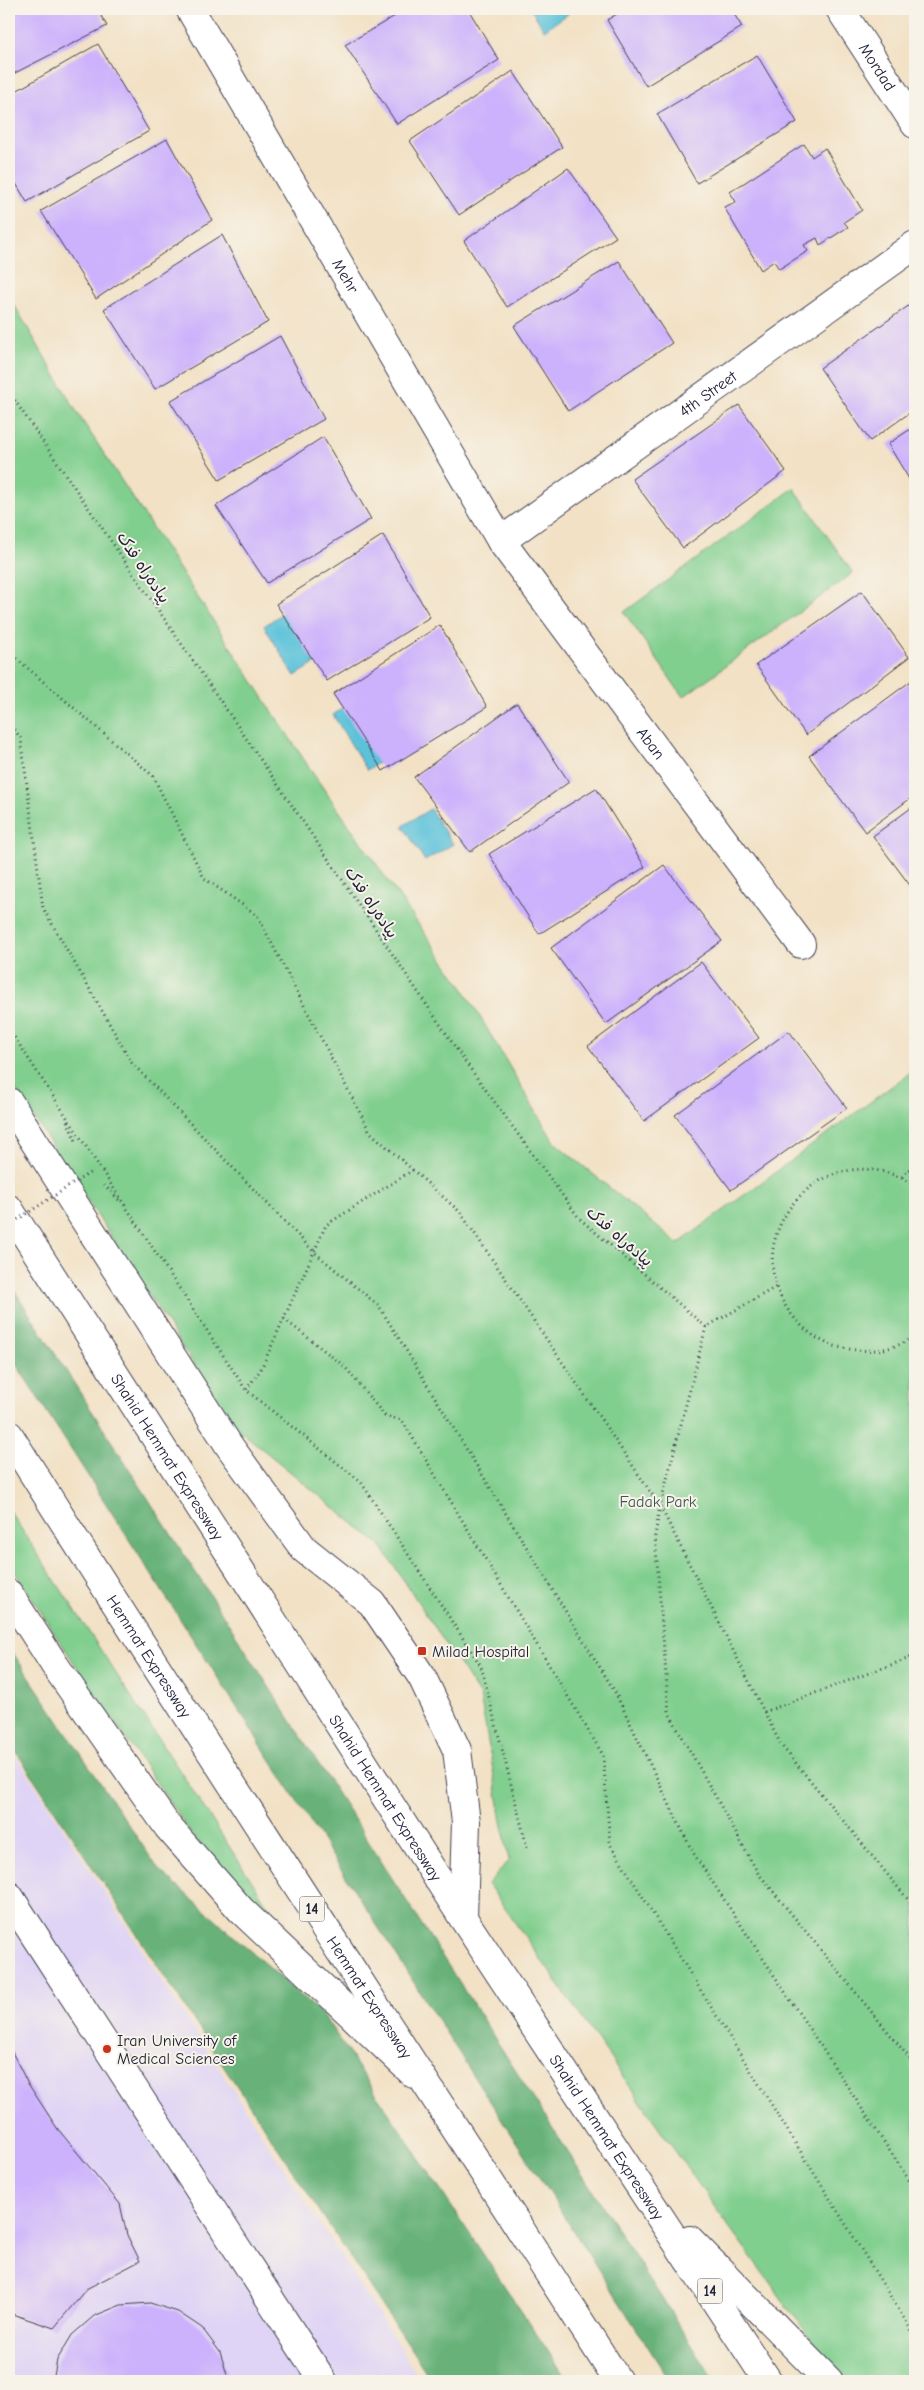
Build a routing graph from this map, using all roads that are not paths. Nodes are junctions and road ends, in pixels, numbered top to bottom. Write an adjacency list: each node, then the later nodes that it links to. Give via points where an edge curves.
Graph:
1 (190, 9): 5 (main road, Mehr)
2 (840, 9): 3 (main road, Mordad)
3 (915, 124)
4 (915, 245): 5 (main road, 4th Street)
5 (501, 541): 6 (main road, Aban)
6 (802, 944)
7 (9, 1102): 12 (main road, via 230,1447 304,1549 372,1602 422,1676 457,1750 466,1822)
8 (9, 1210): 12 (main road, Shahid Hemmat Expressway / 14)
9 (9, 1435): 13 (main road, Hemmat Expressway / 14, via 158,1673)
10 (9, 1594): 13 (main road, via 168,1827 241,1910)
11 (9, 1896): 15 (main road)
12 (463, 1918): 14 (main road, Shahid Hemmat Expressway / 14)
13 (432, 2091): 16 (main road, Hemmat Expressway / 14)
14 (651, 2201): 17 (main road, Shahid Hemmat Expressway / 14); 18 (main road)
15 (324, 2381)
16 (618, 2381)
17 (768, 2381)
18 (829, 2381)

